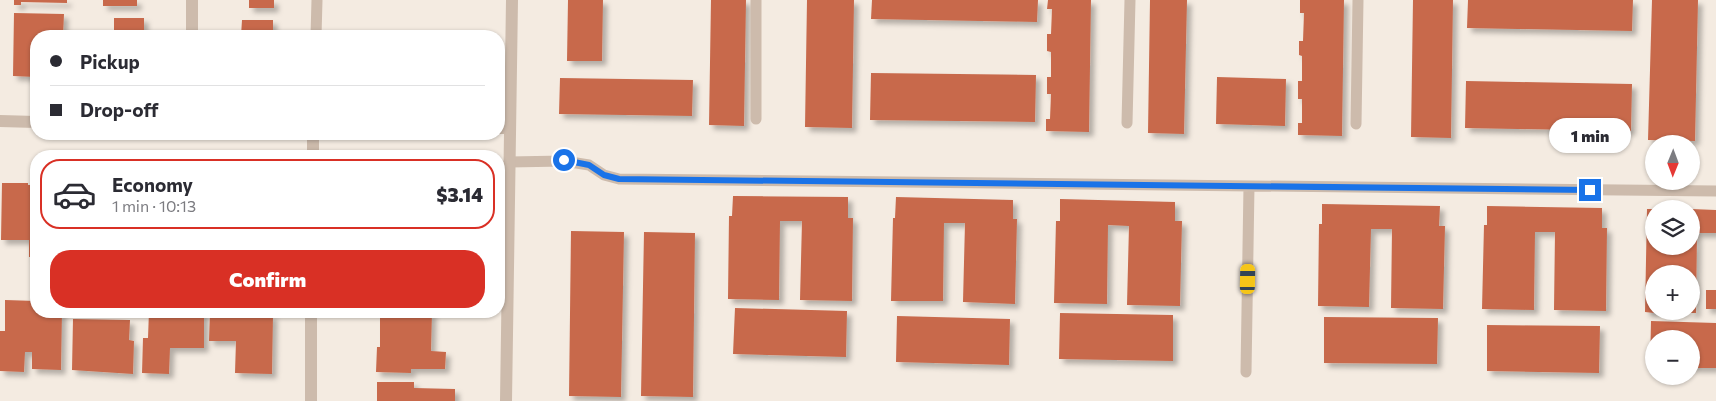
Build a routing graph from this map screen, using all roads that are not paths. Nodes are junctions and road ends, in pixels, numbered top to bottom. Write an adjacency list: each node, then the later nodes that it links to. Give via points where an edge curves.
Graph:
1 (192, 0): 7 (street)
2 (317, 0): 8 (lane)
3 (512, 0): 14 (street)
4 (756, 0): 9 (lane)
5 (1130, 0): 12 (lane)
6 (1358, 0): 13 (lane)
7 (192, 30)
8 (316, 30)
9 (756, 118)
10 (0, 122): 11 (street)
11 (30, 122)
12 (1127, 123)
13 (1356, 124)
14 (505, 128): 15 (street)
15 (510, 162): 16 (lane, via 564,160 589,165 604,175 619,179); 21 (street)
16 (1249, 186): 17 (lane); 19 (lane)
17 (1716, 191)
18 (311, 318): 20 (street)
19 (1246, 372)
20 (310, 401)
21 (506, 401)

